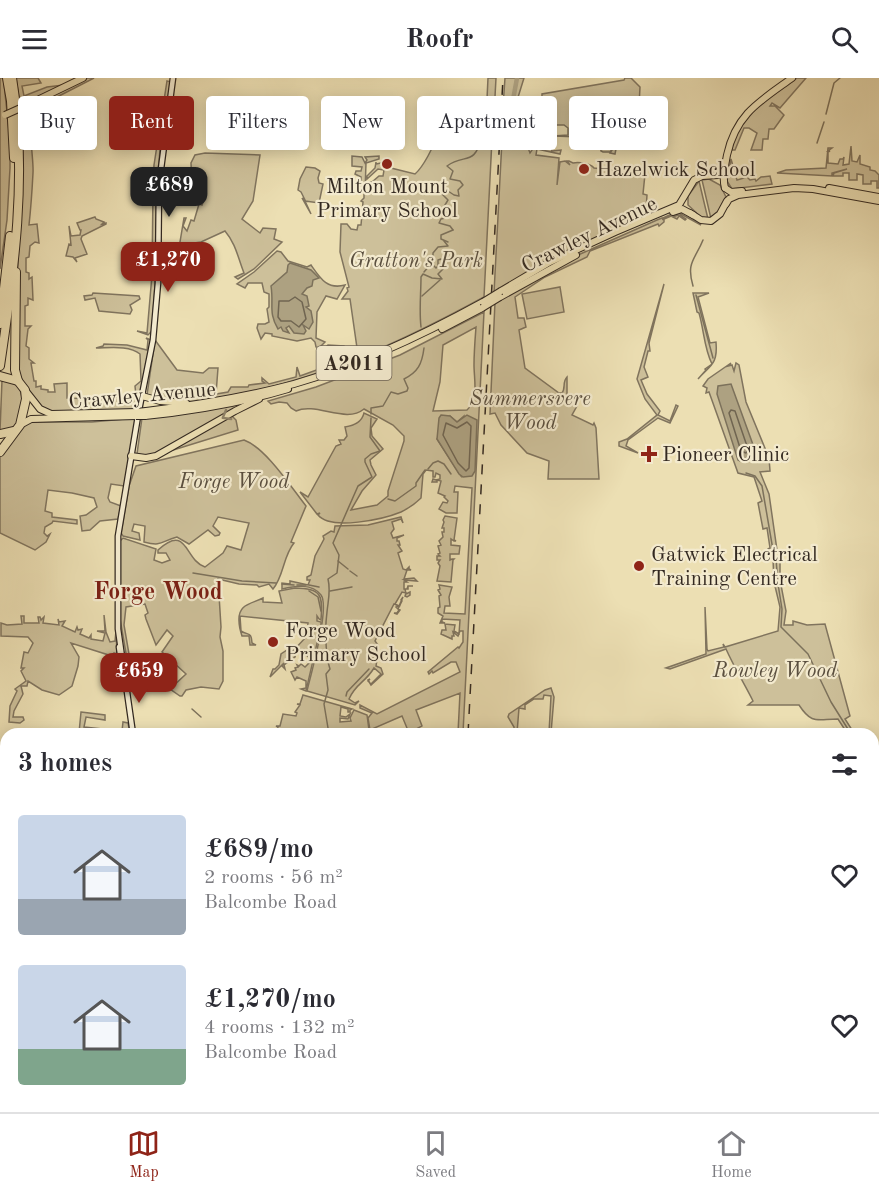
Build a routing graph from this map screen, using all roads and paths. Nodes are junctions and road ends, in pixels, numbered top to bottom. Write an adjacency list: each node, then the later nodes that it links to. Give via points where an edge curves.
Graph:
1 (7, 78): 14 (highway, via 14,159)
2 (12, 78): 15 (highway, via 19,142)
3 (82, 78): 6 (main road, bridge)
4 (173, 78): 25 (main road, via 159,184 155,324)
5 (792, 78): 7 (main road, via 742,119)
6 (2, 116)
7 (725, 162): 8 (main road, via 718,175); 9 (main road)
8 (709, 176): 9 (main road); 10 (main road, A2011, via 694,180)
9 (724, 188): 11 (main road, via 733,192 805,185); 12 (main road)
10 (684, 198): 13 (main road, via 686,208); 17 (main road, Crawley Avenue / A2011, via 678,205 550,262)
11 (879, 199): 12 (main road, via 794,188 738,195)
12 (726, 204): 13 (main road, A2011, via 711,221)
13 (695, 217): 17 (main road, Crawley Avenue / A2011, via 679,209 581,252)
14 (10, 234): 16 (highway); 19 (highway)
15 (14, 256): 20 (highway); 22 (highway)
16 (0, 281)
17 (500, 294): 18 (main road, Crawley Avenue / A2011, bridge)
18 (482, 305): 24 (main road, Crawley Avenue / A2011, via 410,344); 26 (main road, Crawley Avenue / A2011, via 357,362 293,384)
19 (0, 324)
20 (0, 366)
21 (3, 377): 22 (highway)
22 (18, 381): 23 (highway)
23 (25, 390): 28 (main road, Crawley Avenue / A2011, via 40,409 51,414); 29 (highway)
24 (280, 392): 27 (main road, Crawley Avenue / A2011, via 179,412); 33 (main road, A2011, one-way to 33, via 236,411 156,456)
25 (142, 396): 26 (main road, A2011, via 181,403); 33 (main road)
26 (218, 401): 27 (main road, Crawley Avenue / A2011)
27 (145, 413): 28 (main road, Crawley Avenue / A2011, bridge)
28 (136, 414): 29 (main road, Crawley Avenue / A2011)
29 (20, 424): 30 (highway)
30 (14, 431): 31 (highway); 32 (highway)
31 (0, 434)
32 (0, 452)
33 (131, 456): 34 (main road, via 118,536 119,633)
34 (132, 728)

